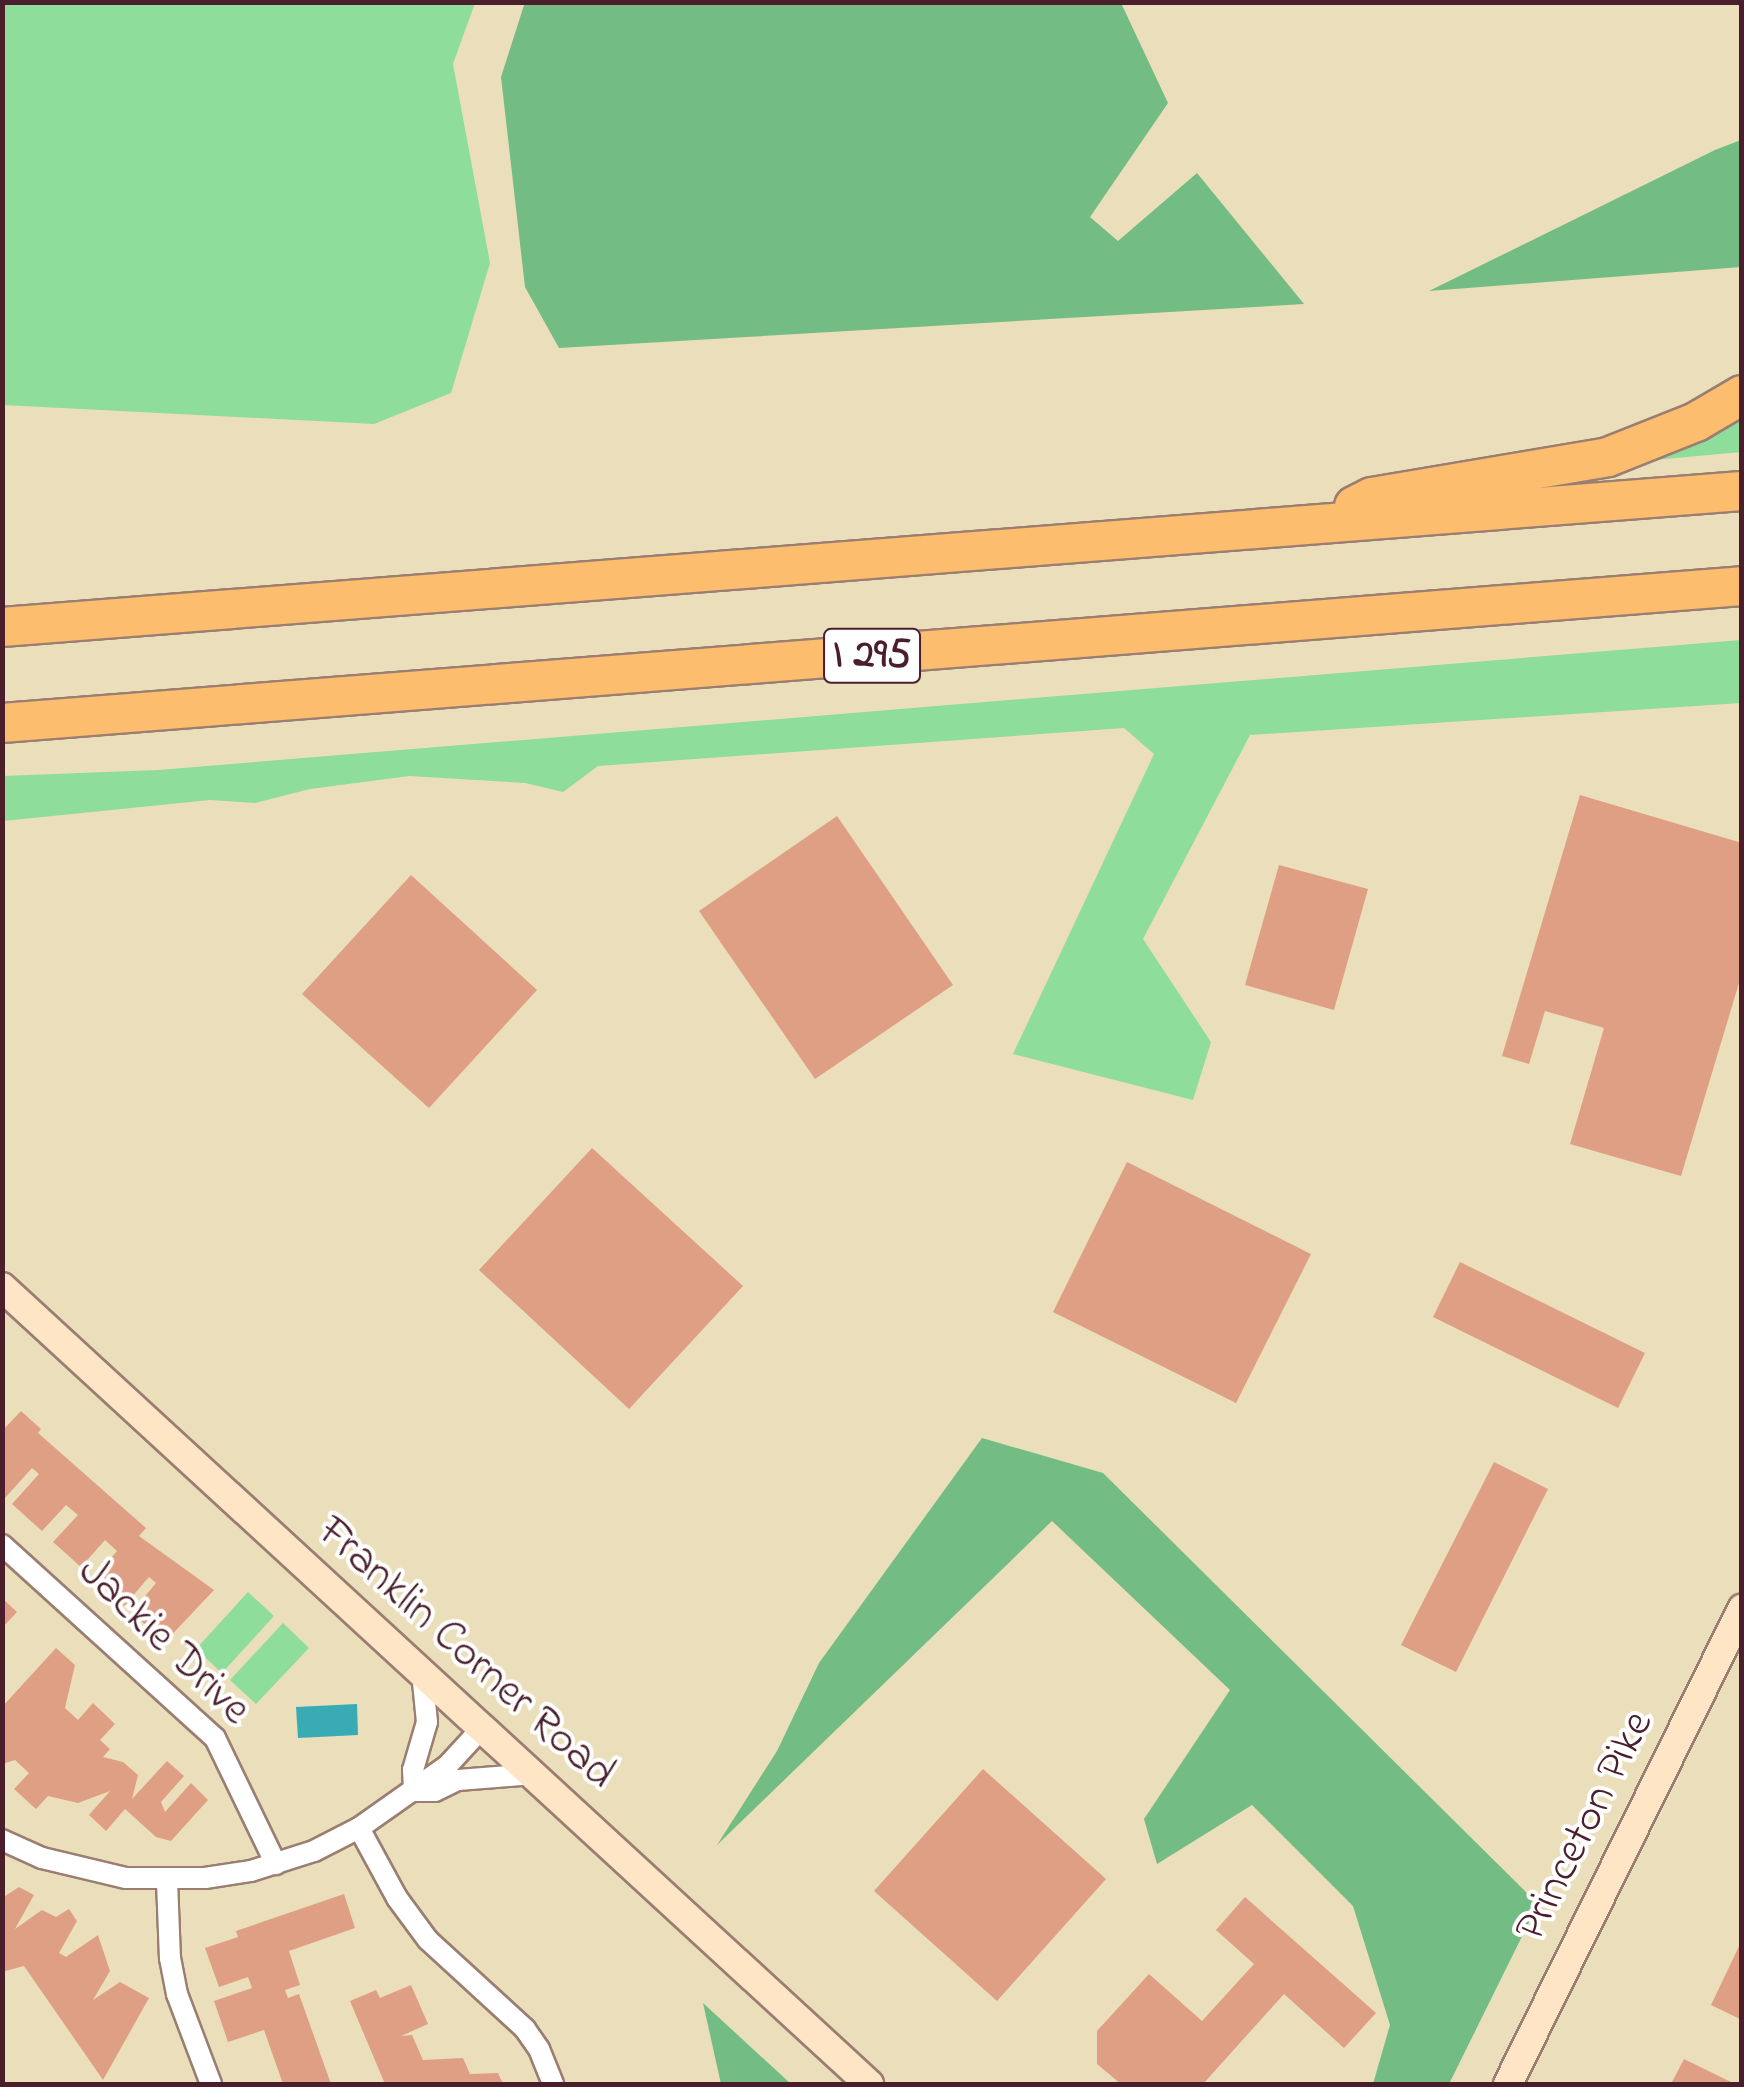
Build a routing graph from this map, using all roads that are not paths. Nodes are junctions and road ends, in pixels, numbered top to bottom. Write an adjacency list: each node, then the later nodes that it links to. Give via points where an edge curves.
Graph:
1 (1742, 395): 3 (highway, via 1608,457 1372,497)
2 (1742, 491): 3 (highway, I 295)
3 (1313, 526): 5 (highway, I 295)
4 (1742, 586): 6 (highway, I 295)
5 (2, 627)
6 (2, 723)
7 (2, 1287): 10 (main road, Franklin Corner Road)
8 (2, 1545): 16 (street, Jackie Drive, via 215,1738)
9 (1742, 1609): 21 (main road, Princeton Pike)
10 (422, 1672): 11 (main road, Franklin Corner Road); 13 (street, via 427,1722)
11 (482, 1728): 12 (main road, Franklin Corner Road); 13 (street)
12 (534, 1774): 13 (street); 20 (main road, Franklin Corner Road)
13 (414, 1791): 14 (street)
14 (359, 1828): 16 (street); 19 (street, via 428,1940 524,2029)
15 (2, 1840): 17 (street, via 88,1872)
16 (276, 1864): 17 (street)
17 (168, 1880): 18 (street, via 177,1994)
18 (211, 2084)
19 (553, 2084)
20 (869, 2084)
21 (1508, 2084)

